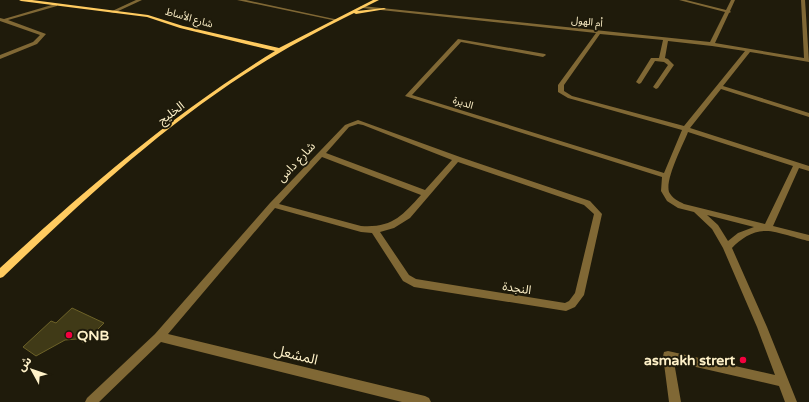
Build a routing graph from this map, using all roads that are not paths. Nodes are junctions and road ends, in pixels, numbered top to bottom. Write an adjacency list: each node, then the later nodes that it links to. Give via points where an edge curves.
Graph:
1 (21, 0): 8 (street, شارع الأساط)
2 (140, 0): 11 (street)
3 (239, 0): 15 (street)
4 (378, 0): 9 (street, الخليج); 10 (street, via 378,4)
5 (681, 0): 12 (street)
6 (733, 0): 12 (street)
7 (805, 4): 24 (street)
8 (55, 5): 11 (street, شارع الأساط); 14 (street)
9 (362, 7): 10 (street, أم الهول); 13 (street, الخليج)
10 (384, 9): 13 (street); 16 (street, أم الهول)
11 (112, 12): 19 (street, شارع الأساط, via 148,16 182,27)
12 (729, 12): 18 (street)
13 (345, 16): 15 (street, الخليج)
14 (2, 20): 22 (street, via 43,34 35,43)
15 (337, 20): 19 (street, الخليج)
16 (599, 32): 17 (street, أم الهول); 29 (street, via 561,85 561,92 570,97)
17 (666, 39): 18 (street, أم الهول); 23 (street)
18 (712, 44): 20 (street, أم الهول)
19 (280, 50): 43 (street, الخليج, via 177,121 120,167)
20 (749, 50): 24 (street, أم الهول); 27 (street)
21 (544, 55): 34 (street, الديرة, via 460,40 408,96)
22 (0, 57)
23 (662, 59): 25 (street, via 652,60); 26 (street, via 671,65)
24 (808, 59)
25 (639, 82)
26 (656, 87)
27 (719, 87): 28 (street); 29 (street)
28 (809, 115)
29 (686, 129): 32 (street); 34 (street)
30 (321, 154): 31 (street, شارع داس, via 347,126 358,122); 35 (street); 37 (street, شارع داس)
31 (457, 159): 35 (street); 36 (street, شارع داس)
32 (797, 165): 33 (street); 39 (street)
33 (809, 169)
34 (666, 176): 38 (street, via 665,191 670,199)
35 (427, 194): 40 (street, via 398,223)
36 (587, 204): 40 (street, النجدة, via 598,214 579,295 566,307 414,283 406,278)
37 (273, 205): 40 (street, via 351,227); 44 (street, شارع داس)
38 (696, 210): 39 (street); 42 (street, via 715,228)
39 (768, 227): 41 (street); 42 (street, via 743,234)
40 (375, 231)
41 (809, 238)
42 (727, 247): 45 (street)
43 (0, 274)
44 (159, 337): 46 (street, شارع داس); 47 (street, المشعل)
45 (784, 382): 48 (street, via 668,356); 49 (street)
46 (91, 402)
47 (425, 402)
48 (675, 402)
49 (791, 402)

